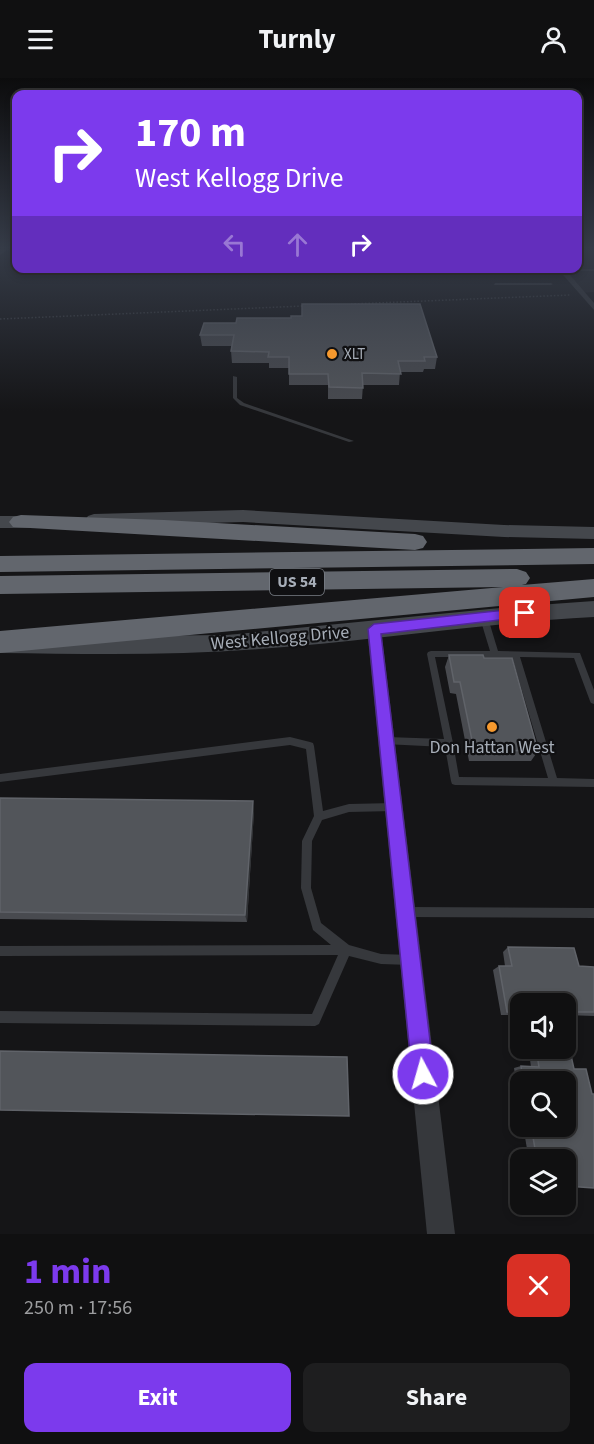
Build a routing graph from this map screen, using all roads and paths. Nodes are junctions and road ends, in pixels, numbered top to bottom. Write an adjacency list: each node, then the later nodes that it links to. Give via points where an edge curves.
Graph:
1 (370, 303): 2 (path)
2 (345, 304)
3 (309, 306): 4 (path)
4 (0, 319)
5 (236, 377): 6 (lane, via 235,398 242,404)
6 (351, 441)
7 (10, 522): 8 (main road, via 243,516); 9 (highway, via 165,526)
8 (594, 533)
9 (594, 554): 10 (highway, US 54)
10 (0, 564)
11 (594, 576): 12 (highway, US 54)
12 (0, 585)
13 (594, 588): 17 (highway)
14 (594, 609): 15 (main road, West Kellogg Drive)
15 (484, 617): 16 (main road, West Kellogg Drive); 18 (lane)
16 (374, 629): 17 (main road, West Kellogg Drive, via 200,645); 21 (street)
17 (0, 643)
18 (495, 654): 19 (lane); 22 (lane, via 431,654)
19 (515, 654): 20 (lane, via 577,655); 24 (lane)
20 (594, 701)
21 (387, 741): 22 (lane); 26 (street)
22 (449, 743): 24 (lane, via 455,781)
23 (0, 778): 27 (lane, via 290,741 309,746)
24 (554, 782): 25 (lane)
25 (594, 783)
26 (394, 807): 27 (lane, via 349,808); 28 (street)
27 (319, 816): 30 (lane, via 307,841 306,888 317,926)
28 (405, 912): 29 (lane); 32 (street)
29 (594, 913)
30 (346, 950): 31 (lane); 32 (lane, via 381,959); 33 (lane, via 315,1020)
31 (0, 951)
32 (410, 960): 34 (street)
33 (0, 1017)
34 (441, 1234)

